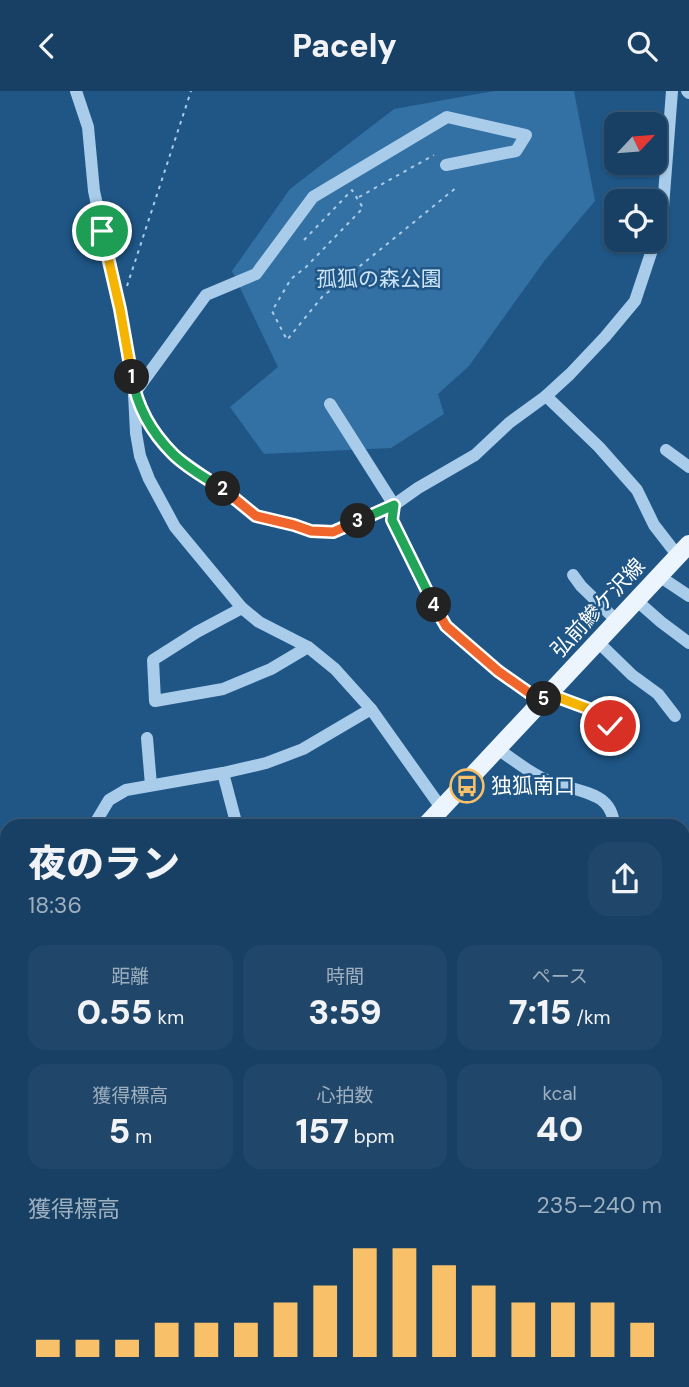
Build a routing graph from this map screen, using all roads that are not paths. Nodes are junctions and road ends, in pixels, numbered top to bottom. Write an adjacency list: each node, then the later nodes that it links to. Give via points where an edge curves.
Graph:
1 (76, 91): 4 (street, via 88,127 94,191)
2 (672, 91): 5 (street, via 662,220 635,302)
3 (446, 166): 4 (street, via 516,151 526,135 447,117 313,197 256,274 206,295)
4 (134, 394): 9 (street, via 148,423 173,454 256,516 333,532); 15 (street, via 140,456 149,479 175,527)
5 (546, 395): 9 (street, via 475,455); 10 (street, via 599,447 637,490 654,525)
6 (330, 404): 9 (street)
7 (666, 450): 8 (street)
8 (689, 467)
9 (394, 505): 20 (street, via 392,520 446,626 498,671)
10 (683, 550): 12 (main road, 弘前鰺ケ沢線)
11 (573, 575): 16 (street)
12 (659, 576): 13 (street); 14 (main road, 弘前鰺ケ沢線)
13 (689, 596)
14 (636, 600): 16 (main road, 弘前鰺ケ沢線); 18 (street)
15 (242, 608): 19 (street, via 258,622); 19 (street, via 153,660 155,701 223,689)
16 (617, 621): 17 (main road, 弘前鰺ケ沢線)
17 (597, 642): 20 (main road, 弘前鰺ケ沢線); 22 (street, via 658,694)
18 (689, 643)
19 (308, 647): 21 (street)
20 (545, 698): 23 (street, via 592,710); 25 (main road, 弘前鰺ケ沢線)
21 (371, 709): 26 (street, via 303,749); 28 (street)
22 (675, 716)
23 (610, 726)
24 (147, 738): 27 (street)
25 (498, 749): 28 (main road, 弘前鰺ケ沢線); 32 (street, via 542,778 604,801)
26 (223, 773): 27 (street); 30 (street)
27 (150, 785): 29 (street, via 126,790 109,800)
28 (442, 809): 31 (main road, 弘前鰺ケ沢線)
29 (98, 819)
30 (235, 819)
31 (432, 819)
32 (613, 819)

